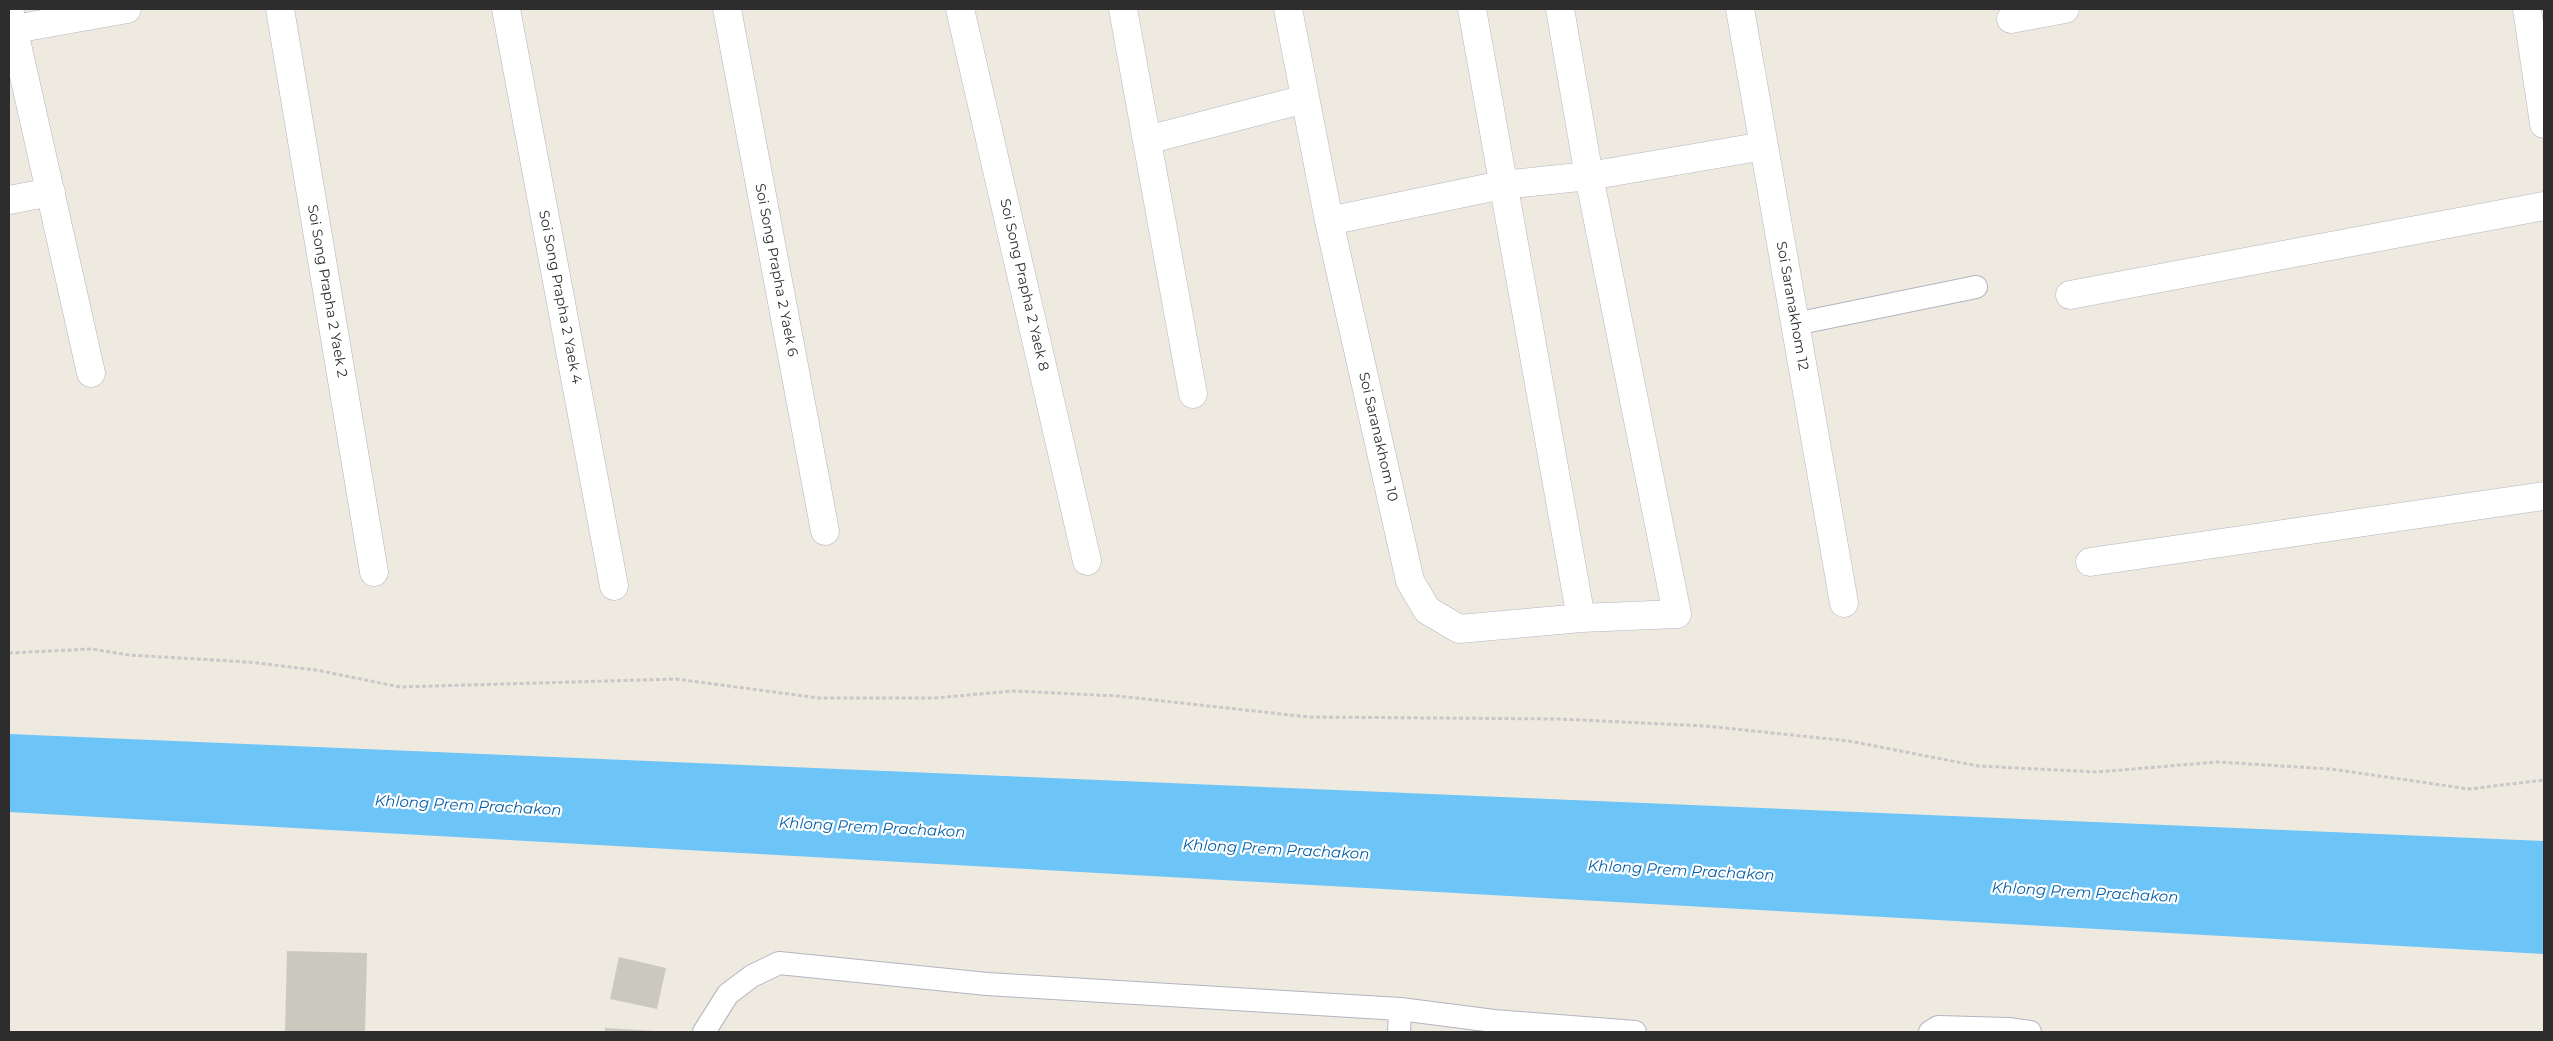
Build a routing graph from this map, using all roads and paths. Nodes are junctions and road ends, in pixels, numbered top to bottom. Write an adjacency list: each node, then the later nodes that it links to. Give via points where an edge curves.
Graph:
1 (127, 9): 14 (street)
2 (280, 9): 34 (street, Soi Song Prapha 2 Yaek 2)
3 (506, 9): 35 (street, Soi Song Prapha 2 Yaek 4)
4 (727, 9): 31 (street, Soi Song Prapha 2 Yaek 6)
5 (960, 9): 32 (street, Soi Song Prapha 2 Yaek 8)
6 (1123, 9): 17 (street)
7 (1288, 9): 15 (street, Soi Saranakhom 10)
8 (1472, 9): 20 (street)
9 (1560, 9): 19 (street)
10 (1740, 9): 18 (street, Soi Saranakhom 12)
11 (2064, 9): 13 (street)
12 (2527, 9): 16 (street)
13 (2011, 19)
14 (10, 22): 21 (street)
15 (1305, 99): 17 (street); 24 (street, Soi Saranakhom 10)
16 (2544, 124)
17 (1147, 140): 29 (street)
18 (1764, 146): 19 (street); 27 (street, Soi Saranakhom 12)
19 (1589, 176): 20 (street); 37 (street, Soi Saranakhom 10, via 1677,614)
20 (1502, 185): 24 (street); 37 (street)
21 (51, 192): 22 (street); 28 (street)
22 (9, 200)
23 (2544, 206): 26 (street)
24 (1330, 221): 37 (street, Soi Saranakhom 10, via 1410,581 1427,610 1459,629)
25 (1976, 287): 27 (lane)
26 (2070, 295)
27 (1795, 324): 36 (street, Soi Saranakhom 12)
28 (92, 373)
29 (1193, 394)
30 (2544, 496): 33 (street)
31 (825, 531)
32 (1088, 561)
33 (2090, 562)
34 (374, 572)
35 (614, 586)
36 (1844, 603)
37 (1581, 618)
38 (9, 653): 39 (path, via 92,649 129,655 248,662 316,670 400,687 676,679 819,698 935,698 1013,691 1118,696 1309,717 1559,718 1706,726 1849,741 1978,766 2096,772 2217,762 2331,769 2469,789)
39 (2544, 780)
40 (1400, 1009): 41 (lane, via 987,984 779,963 752,976 728,994); 42 (lane); 43 (lane, via 1494,1021)
41 (704, 1032)
42 (1399, 1032)
43 (1635, 1032)
44 (1930, 1032): 45 (lane, via 1938,1027)
45 (2030, 1032)

